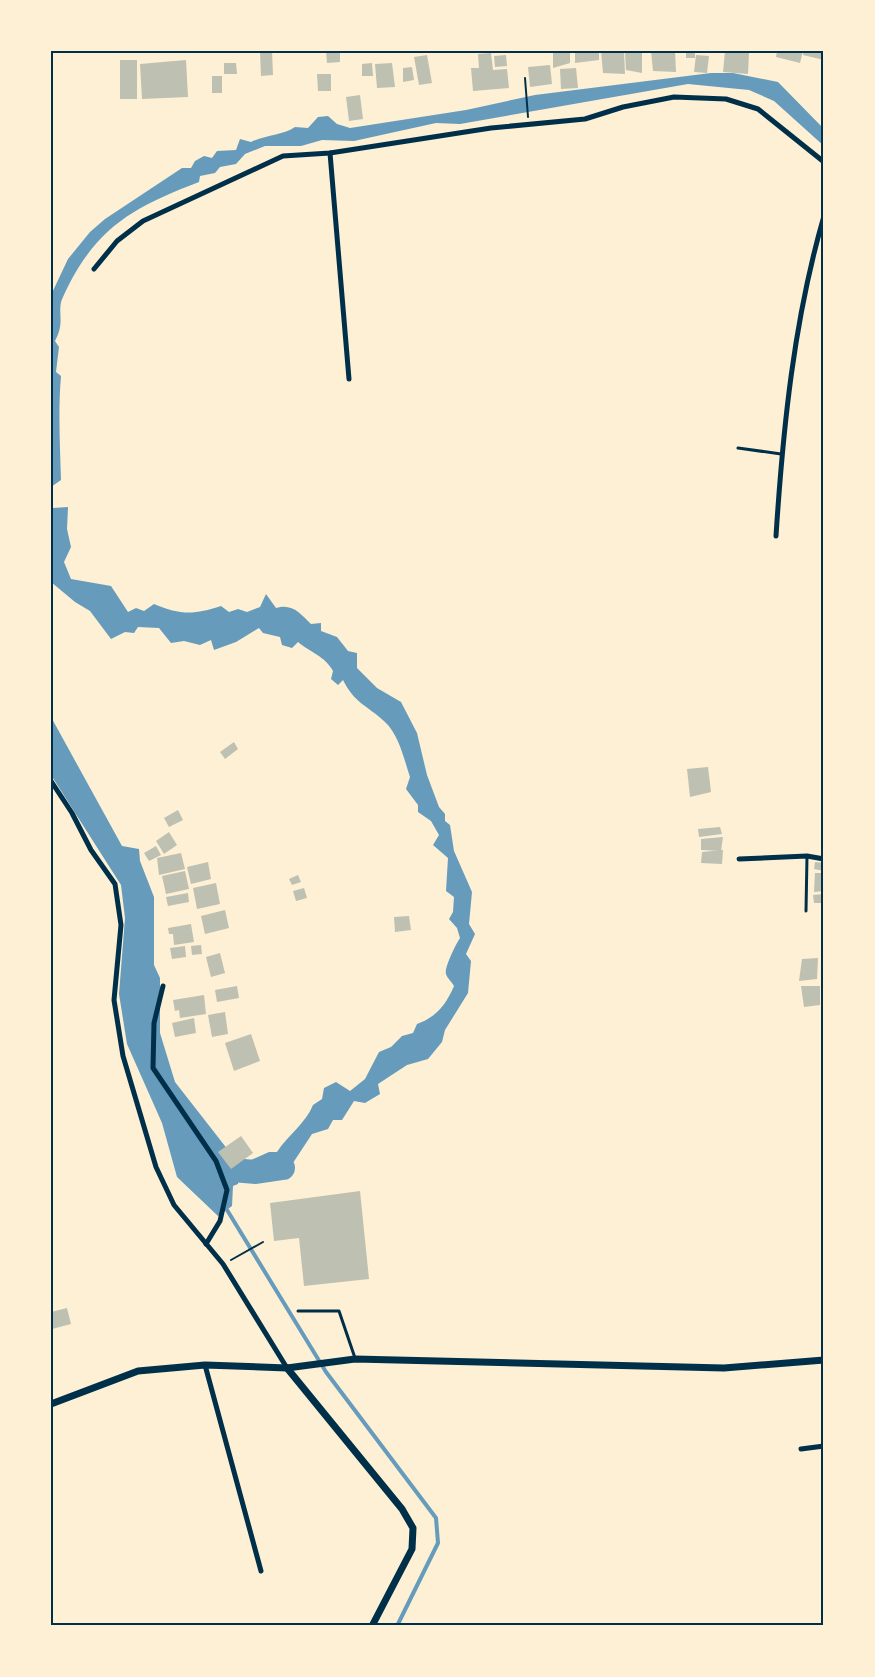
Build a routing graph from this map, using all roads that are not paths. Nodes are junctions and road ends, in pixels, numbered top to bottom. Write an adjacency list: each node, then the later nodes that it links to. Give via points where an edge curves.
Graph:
1 (330, 153): 2 (street, via 491,128 585,119 674,97 726,99 758,109); 4 (street, via 283,156 179,202 117,241); 5 (street)
2 (824, 162)
3 (824, 216): 7 (street, via 808,272)
4 (94, 268)
5 (349, 378)
6 (738, 448): 7 (lane)
7 (781, 454): 8 (street)
8 (776, 536)
9 (51, 781): 15 (street, via 90,850 115,884 121,925 114,1000 123,1056 156,1167 174,1205)
10 (807, 856): 11 (street); 12 (street); 13 (lane)
11 (739, 858)
12 (824, 859)
13 (806, 911)
14 (163, 986): 15 (street, via 154,1023 153,1068 216,1161 227,1190 220,1221)
15 (206, 1244): 20 (street)
16 (298, 1311): 17 (lane, via 339,1311)
17 (355, 1359): 18 (street, via 713,1368); 20 (street)
18 (824, 1360)
19 (205, 1365): 20 (street); 21 (street, via 138,1371); 24 (street)
20 (290, 1368): 25 (street, via 413,1528 412,1549)
21 (51, 1404)
22 (824, 1446): 23 (street)
23 (801, 1449)
24 (261, 1571)
25 (372, 1626)

